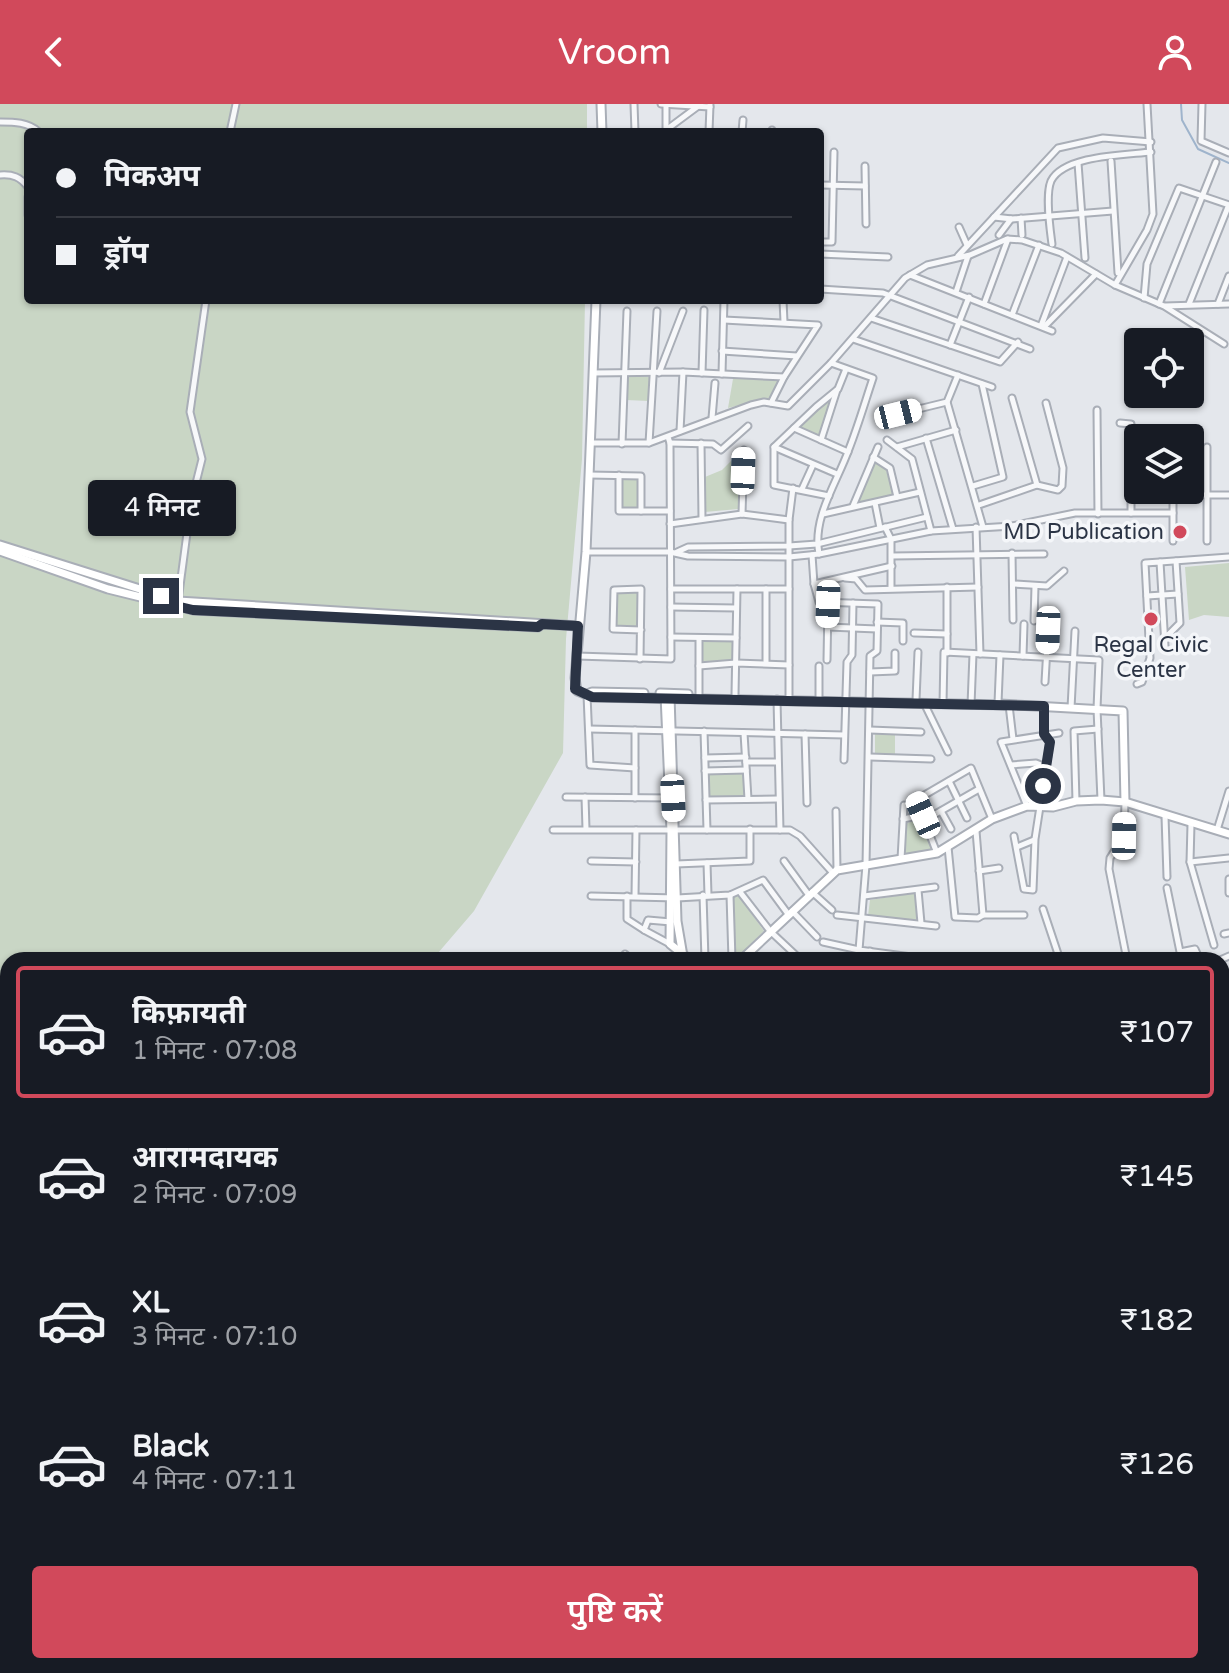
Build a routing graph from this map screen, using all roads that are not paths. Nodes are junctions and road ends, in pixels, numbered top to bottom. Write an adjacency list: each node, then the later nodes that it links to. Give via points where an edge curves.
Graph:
1 (236, 104): 12 (street)
2 (601, 104): 13 (street)
3 (634, 104): 14 (street)
4 (663, 104): 8 (street); 15 (street)
5 (1147, 104): 19 (street)
6 (1202, 104): 22 (street, via 1201,141)
7 (710, 105): 8 (street); 17 (street)
8 (698, 106): 16 (street)
9 (743, 120): 18 (street)
10 (0, 122): 11 (street)
11 (31, 128)
12 (231, 128)
13 (602, 128)
14 (635, 128)
15 (666, 128)
16 (670, 128)
17 (709, 128)
18 (742, 128)
19 (1151, 142): 21 (street); 37 (street, via 1103,138 1058,148)
20 (834, 152): 30 (street)
21 (1151, 152): 25 (street); 59 (street, via 1151,221)
22 (1229, 153)
23 (1111, 161): 34 (street)
24 (1216, 162): 32 (street)
25 (1078, 163): 35 (street); 36 (street, via 1064,167 1051,182)
26 (865, 166): 31 (street)
27 (0, 175): 28 (street)
28 (24, 182)
29 (824, 185): 30 (street)
30 (834, 185): 31 (street); 45 (street, via 832,242)
31 (865, 186): 40 (street)
32 (1203, 198): 33 (street); 64 (street, via 1179,188 1147,264); 73 (street)
33 (1229, 206): 70 (street)
34 (1113, 211): 35 (street); 55 (street)
35 (1081, 213): 36 (street); 54 (street)
36 (1049, 215): 38 (street); 46 (street)
37 (993, 217): 39 (street); 47 (street)
38 (1021, 218): 39 (street); 43 (street)
39 (1012, 219): 42 (street)
40 (866, 224)
41 (959, 227): 47 (street)
42 (999, 235)
43 (1022, 235)
44 (1008, 239): 48 (street); 51 (street); 69 (street)
45 (824, 242)
46 (1052, 244)
47 (967, 245): 50 (street)
48 (1039, 245): 53 (street); 78 (street)
49 (824, 254): 52 (street)
50 (958, 256): 51 (street); 57 (street)
51 (968, 256): 61 (street)
52 (888, 257)
53 (1067, 257): 56 (street); 83 (street)
54 (1085, 258)
55 (1118, 273)
56 (1097, 274): 59 (street); 83 (street)
57 (910, 275): 61 (street); 62 (street)
58 (1229, 276): 71 (street)
59 (1115, 285): 64 (street)
60 (824, 289): 62 (street)
61 (956, 292): 63 (street)
62 (888, 295): 79 (street); 82 (street)
63 (969, 297): 69 (street); 82 (street)
64 (1144, 298): 73 (street)
65 (205, 304): 201 (street, via 190,412 202,459)
66 (596, 304): 95 (street)
67 (724, 304): 80 (street)
68 (783, 304): 81 (street)
69 (984, 304): 78 (street)
70 (1189, 304): 71 (street); 73 (street)
71 (1218, 304): 72 (street)
72 (1229, 304)
73 (1162, 305): 87 (street)
74 (704, 310): 98 (street)
75 (627, 311): 96 (street)
76 (657, 311): 97 (street)
77 (683, 311): 97 (street)
78 (1012, 315): 83 (street)
79 (870, 317): 85 (street); 88 (street)
80 (724, 320): 81 (street); 90 (street)
81 (784, 322): 91 (street, via 818,325)
82 (959, 322): 86 (street); 88 (street)
83 (1042, 327): 84 (street)
84 (1052, 331)
85 (853, 339): 92 (street); 100 (street)
86 (1018, 342): 88 (street, via 1000,362); 89 (street)
87 (1224, 344)
88 (950, 345)
89 (1030, 349)
90 (722, 351): 91 (street); 99 (street)
91 (797, 356): 101 (street)
92 (831, 363): 93 (street); 108 (street, via 791,404)
93 (846, 369): 105 (street); 131 (street, via 873,378)
94 (683, 372): 97 (street); 98 (street); 117 (street)
95 (593, 373): 96 (street); 122 (street)
96 (623, 373): 97 (street); 125 (street)
97 (657, 373): 123 (street)
98 (702, 373): 99 (street)
99 (722, 374): 101 (street)
100 (958, 375): 103 (street); 107 (street)
101 (784, 377): 108 (street)
102 (715, 383): 112 (street)
103 (982, 384): 104 (street); 138 (street, via 1003,477)
104 (992, 387)
105 (838, 389): 115 (street); 120 (street)
106 (1012, 398): 137 (street)
107 (947, 402): 111 (street); 116 (street)
108 (771, 403): 112 (street)
109 (1046, 403): 137 (street, via 1063,468 1062,486 1058,490)
110 (1097, 410): 157 (street)
111 (898, 414)
112 (712, 418): 117 (street)
113 (1120, 423): 153 (street, via 1131,424)
114 (748, 426): 124 (street, via 722,450)
115 (794, 428): 120 (street); 126 (street)
116 (956, 430): 118 (street); 138 (street)
117 (680, 431): 119 (street)
118 (926, 438): 128 (street); 165 (street)
119 (669, 440): 123 (street); 124 (street); 152 (street)
120 (821, 440): 131 (street)
121 (887, 440): 128 (street)
122 (590, 443): 125 (street); 135 (street)
123 (649, 443): 125 (street)
124 (701, 443): 159 (street)
125 (622, 444)
126 (774, 447): 133 (street); 139 (street, via 774,485)
127 (878, 447): 132 (street)
128 (897, 447): 141 (street, via 912,459)
129 (1207, 447): 143 (street)
130 (744, 450): 155 (street)
131 (848, 452): 134 (street)
132 (873, 457): 146 (street, via 890,468); 150 (street)
133 (813, 465): 134 (street); 140 (street)
134 (837, 474): 145 (street)
135 (589, 475): 136 (street); 173 (street)
136 (619, 475): 151 (street, via 641,476); 151 (street, via 619,511)
137 (1037, 485): 149 (street)
138 (973, 486): 149 (street)
139 (793, 488): 140 (street); 160 (street)
140 (802, 489): 145 (street)
141 (920, 492): 146 (street); 158 (street)
142 (1204, 494): 143 (street)
143 (1207, 494): 144 (street); 169 (street)
144 (1229, 495)
145 (829, 496): 156 (street)
146 (897, 497): 147 (street)
147 (875, 503): 150 (street); 164 (street)
148 (1173, 504): 154 (street)
149 (979, 505): 163 (street)
150 (852, 507): 156 (street)
151 (641, 511): 152 (street)
152 (670, 511): 161 (street)
153 (1131, 513): 154 (street); 157 (street)
154 (1173, 513): 168 (street)
155 (742, 514): 159 (street); 160 (street)
156 (823, 514): 170 (street)
157 (1098, 514): 163 (street)
158 (927, 517): 164 (street); 166 (street)
159 (702, 518): 161 (street)
160 (789, 520): 171 (street)
161 (670, 524): 174 (street)
162 (976, 527): 163 (street); 165 (street); 177 (street)
163 (983, 527)
164 (882, 528): 167 (street); 170 (street)
165 (953, 529): 166 (street)
166 (931, 531): 167 (street)
167 (891, 539): 176 (street); 179 (street)
168 (1173, 541)
169 (1207, 541)
170 (817, 544): 171 (street); 176 (street)
171 (789, 546): 174 (street, via 688,547); 180 (street)
172 (0, 548): 200 (street, via 108,589)
173 (586, 552): 174 (street); 210 (street)
174 (673, 552): 180 (street); 193 (street)
175 (1012, 553): 177 (street); 178 (street); 188 (street)
176 (815, 554): 180 (street); 187 (street)
177 (977, 554): 179 (street); 191 (street)
178 (1044, 554)
179 (892, 556): 184 (street)
180 (789, 557): 196 (street)
181 (1229, 557): 182 (street)
182 (1176, 561): 183 (street); 197 (street)
183 (1160, 562): 198 (street); 199 (street, via 1145,563)
184 (892, 566): 186 (street); 192 (street)
185 (1064, 571): 189 (street, via 1050,585)
186 (845, 578): 187 (street); 192 (street, via 856,579 865,590)
187 (814, 584): 203 (street, via 817,601)
188 (1014, 584): 189 (street); 206 (street)
189 (1035, 586): 207 (street)
190 (947, 587): 191 (street); 192 (street); 220 (street)
191 (978, 587): 228 (street)
192 (891, 588)
193 (671, 589): 194 (street); 204 (street)
194 (737, 589): 195 (street); 205 (street)
195 (766, 589): 196 (street); 237 (street)
196 (789, 589): 238 (street)
197 (1178, 594): 198 (street); 218 (street, via 1180,623 1165,642)
198 (1162, 595): 199 (street); 218 (street)
199 (1147, 596): 217 (street)
200 (160, 599): 201 (street); 208 (street, via 193,610)
201 (178, 601): 208 (street)
202 (853, 603): 203 (street); 211 (street, via 878,604); 213 (street)
203 (828, 604): 212 (street)
204 (671, 607): 205 (street); 221 (street)
205 (736, 608): 223 (street)
206 (1013, 620)
207 (1034, 621)
208 (542, 624): 210 (street)
209 (1024, 624): 231 (street)
210 (578, 626): 230 (street)
211 (877, 626): 213 (street); 224 (street, via 903,623); 241 (street)
212 (828, 627): 213 (street); 235 (street)
213 (853, 628): 252 (street)
214 (641, 630): 214 (street, via 641,589 614,590 613,629); 234 (street)
215 (1048, 630): 232 (street)
216 (1075, 631): 233 (street)
217 (1149, 631): 218 (street); 243 (street, via 1149,664)
218 (1164, 631)
219 (914, 633): 220 (street)
220 (947, 634): 227 (street)
221 (671, 637): 222 (street); 234 (street, via 671,659)
222 (699, 638): 223 (street); 239 (street)
223 (736, 638): 236 (street)
224 (903, 641)
225 (918, 652): 253 (street)
226 (895, 653): 241 (street, via 895,671)
227 (947, 653): 228 (street); 254 (street)
228 (976, 654): 229 (street); 255 (street)
229 (1000, 655): 231 (street); 256 (street)
230 (577, 656): 234 (street); 244 (street, via 575,689)
231 (1023, 656): 232 (street)
232 (1047, 658): 233 (street); 242 (street)
233 (1073, 658): 258 (street); 259 (street, via 1099,660)
234 (640, 659)
235 (827, 660)
236 (736, 663): 237 (street); 239 (street); 247 (street)
237 (766, 663): 238 (street)
238 (789, 665): 249 (street)
239 (699, 666): 245 (street)
240 (819, 666): 250 (street)
241 (870, 672): 251 (street)
242 (1045, 682)
243 (1137, 684)
244 (587, 694): 246 (street); 260 (street)
245 (699, 694): 246 (street); 247 (street)
246 (667, 695): 248 (street); 263 (street)
247 (735, 695): 248 (street)
248 (778, 699): 249 (street); 266 (street)
249 (789, 699): 250 (street); 252 (street)
250 (819, 699): 252 (street)
251 (870, 700): 252 (street); 253 (street); 264 (street)
252 (846, 701): 272 (street)
253 (920, 702): 254 (street); 274 (street)
254 (943, 702): 255 (street)
255 (971, 704): 256 (street)
256 (1004, 704): 257 (street); 273 (street)
257 (1044, 706): 258 (street); 271 (street)
258 (1071, 708): 259 (street)
259 (1097, 709): 261 (street); 299 (street, via 1123,711)
260 (589, 729): 262 (street); 283 (street, via 590,765)
261 (1098, 729): 296 (street); 298 (street, via 1074,731)
262 (635, 730): 263 (street); 283 (street)
263 (668, 730): 265 (street); 292 (street)
264 (870, 730): 267 (street); 275 (street)
265 (704, 731): 268 (street); 276 (street)
266 (778, 732): 268 (street); 270 (street); 280 (street)
267 (921, 732)
268 (744, 733): 277 (street)
269 (1059, 733): 271 (street)
270 (805, 734): 272 (street); 300 (street)
271 (1044, 734): 273 (street); 282 (street, via 1050,742)
272 (844, 735): 279 (street)
273 (1013, 739): 281 (street, via 1001,742)
274 (948, 752)
275 (870, 757): 278 (street); 336 (street)
276 (705, 758): 277 (street); 285 (street)
277 (746, 759): 280 (street); 284 (street)
278 (931, 759)
279 (844, 760)
280 (778, 762): 294 (street)
281 (1011, 765): 282 (street); 303 (street)
282 (1046, 767): 302 (street)
283 (635, 768): 291 (street)
284 (746, 770): 285 (street); 293 (street)
285 (705, 771): 295 (street)
286 (949, 781): 287 (street, via 971,768); 297 (street); 307 (street, via 916,800)
287 (979, 789): 297 (street); 310 (street)
288 (1229, 791): 321 (street)
289 (566, 797): 290 (street)
290 (585, 797): 291 (street); 312 (street)
291 (635, 798): 292 (street)
292 (671, 798): 317 (street)
293 (748, 799): 294 (street); 295 (street)
294 (778, 799): 319 (street)
295 (706, 800): 318 (street)
296 (1101, 800): 298 (street); 299 (street)
297 (959, 801): 305 (street); 308 (street)
298 (1076, 801): 302 (street)
299 (1125, 802): 306 (street); 379 (street, via 1124,836 1109,869)
300 (807, 803)
301 (904, 805): 309 (street)
302 (1040, 805): 303 (street); 324 (street)
303 (1027, 806): 310 (street)
304 (836, 811): 338 (street)
305 (941, 811): 307 (street); 314 (street)
306 (1165, 816): 311 (street); 340 (street)
307 (924, 817): 309 (street); 327 (street)
308 (967, 818)
309 (903, 819): 329 (street)
310 (992, 819): 320 (street)
311 (1191, 824): 321 (street); 333 (street)
312 (586, 829): 315 (street); 316 (street)
313 (750, 829): 318 (street); 319 (street); 334 (street, via 750,861)
314 (951, 829)
315 (553, 830)
316 (636, 830): 317 (street); 332 (street)
317 (673, 830): 318 (street); 335 (street); 354 (street)
318 (707, 830)
319 (780, 830): 338 (street, via 797,833)
320 (976, 831): 325 (street); 339 (street)
321 (1217, 831): 322 (street)
322 (1229, 834)
323 (1014, 836): 326 (street)
324 (1035, 839): 326 (street); 326 (street, via 1033,890 1024,889)
325 (948, 847): 327 (street); 357 (street, via 955,917)
326 (1017, 847)
327 (937, 853): 329 (street)
328 (1229, 858): 333 (street)
329 (901, 859): 336 (street)
330 (591, 861): 332 (street)
331 (784, 861): 346 (street)
332 (636, 862): 352 (street)
333 (1190, 862): 368 (street)
334 (707, 863): 335 (street); 348 (street)
335 (676, 864): 354 (street)
336 (866, 865): 338 (street); 353 (street)
337 (999, 868): 339 (street)
338 (835, 871): 346 (street)
339 (979, 871): 357 (street)
340 (1167, 877)
341 (1229, 879): 347 (street)
342 (935, 887): 344 (street)
343 (1167, 888): 380 (street)
344 (918, 890): 353 (street); 361 (street)
345 (740, 892): 349 (street); 356 (street, via 763,880); 364 (street)
346 (810, 893): 356 (street); 359 (street, via 835,913)
347 (1229, 893)
348 (706, 895): 349 (street); 354 (street); 373 (street)
349 (730, 895): 374 (street)
350 (591, 896): 351 (street)
351 (627, 896): 352 (street); 363 (street, via 627,919)
352 (635, 896): 354 (street)
353 (864, 896): 359 (street)
354 (674, 898): 360 (street)
355 (1043, 909): 378 (street)
356 (790, 912): 364 (street); 365 (street)
357 (983, 915): 358 (street)
358 (1024, 915)
359 (862, 919): 361 (street); 369 (street)
360 (674, 922): 363 (street, via 648,920); 367 (street); 372 (street)
361 (921, 923): 362 (street)
362 (936, 926)
363 (644, 930): 367 (street)
364 (770, 931): 375 (street); 376 (street)
365 (817, 937)
366 (823, 942): 369 (street)
367 (670, 944): 371 (street)
368 (1214, 945)
369 (859, 950): 370 (street)
370 (870, 951): 377 (street)
371 (680, 952)
372 (685, 952)
373 (705, 952)
374 (732, 952)
375 (749, 952)
376 (792, 952)
377 (876, 952)
378 (1057, 952)
379 (1125, 952)
380 (1180, 952)

